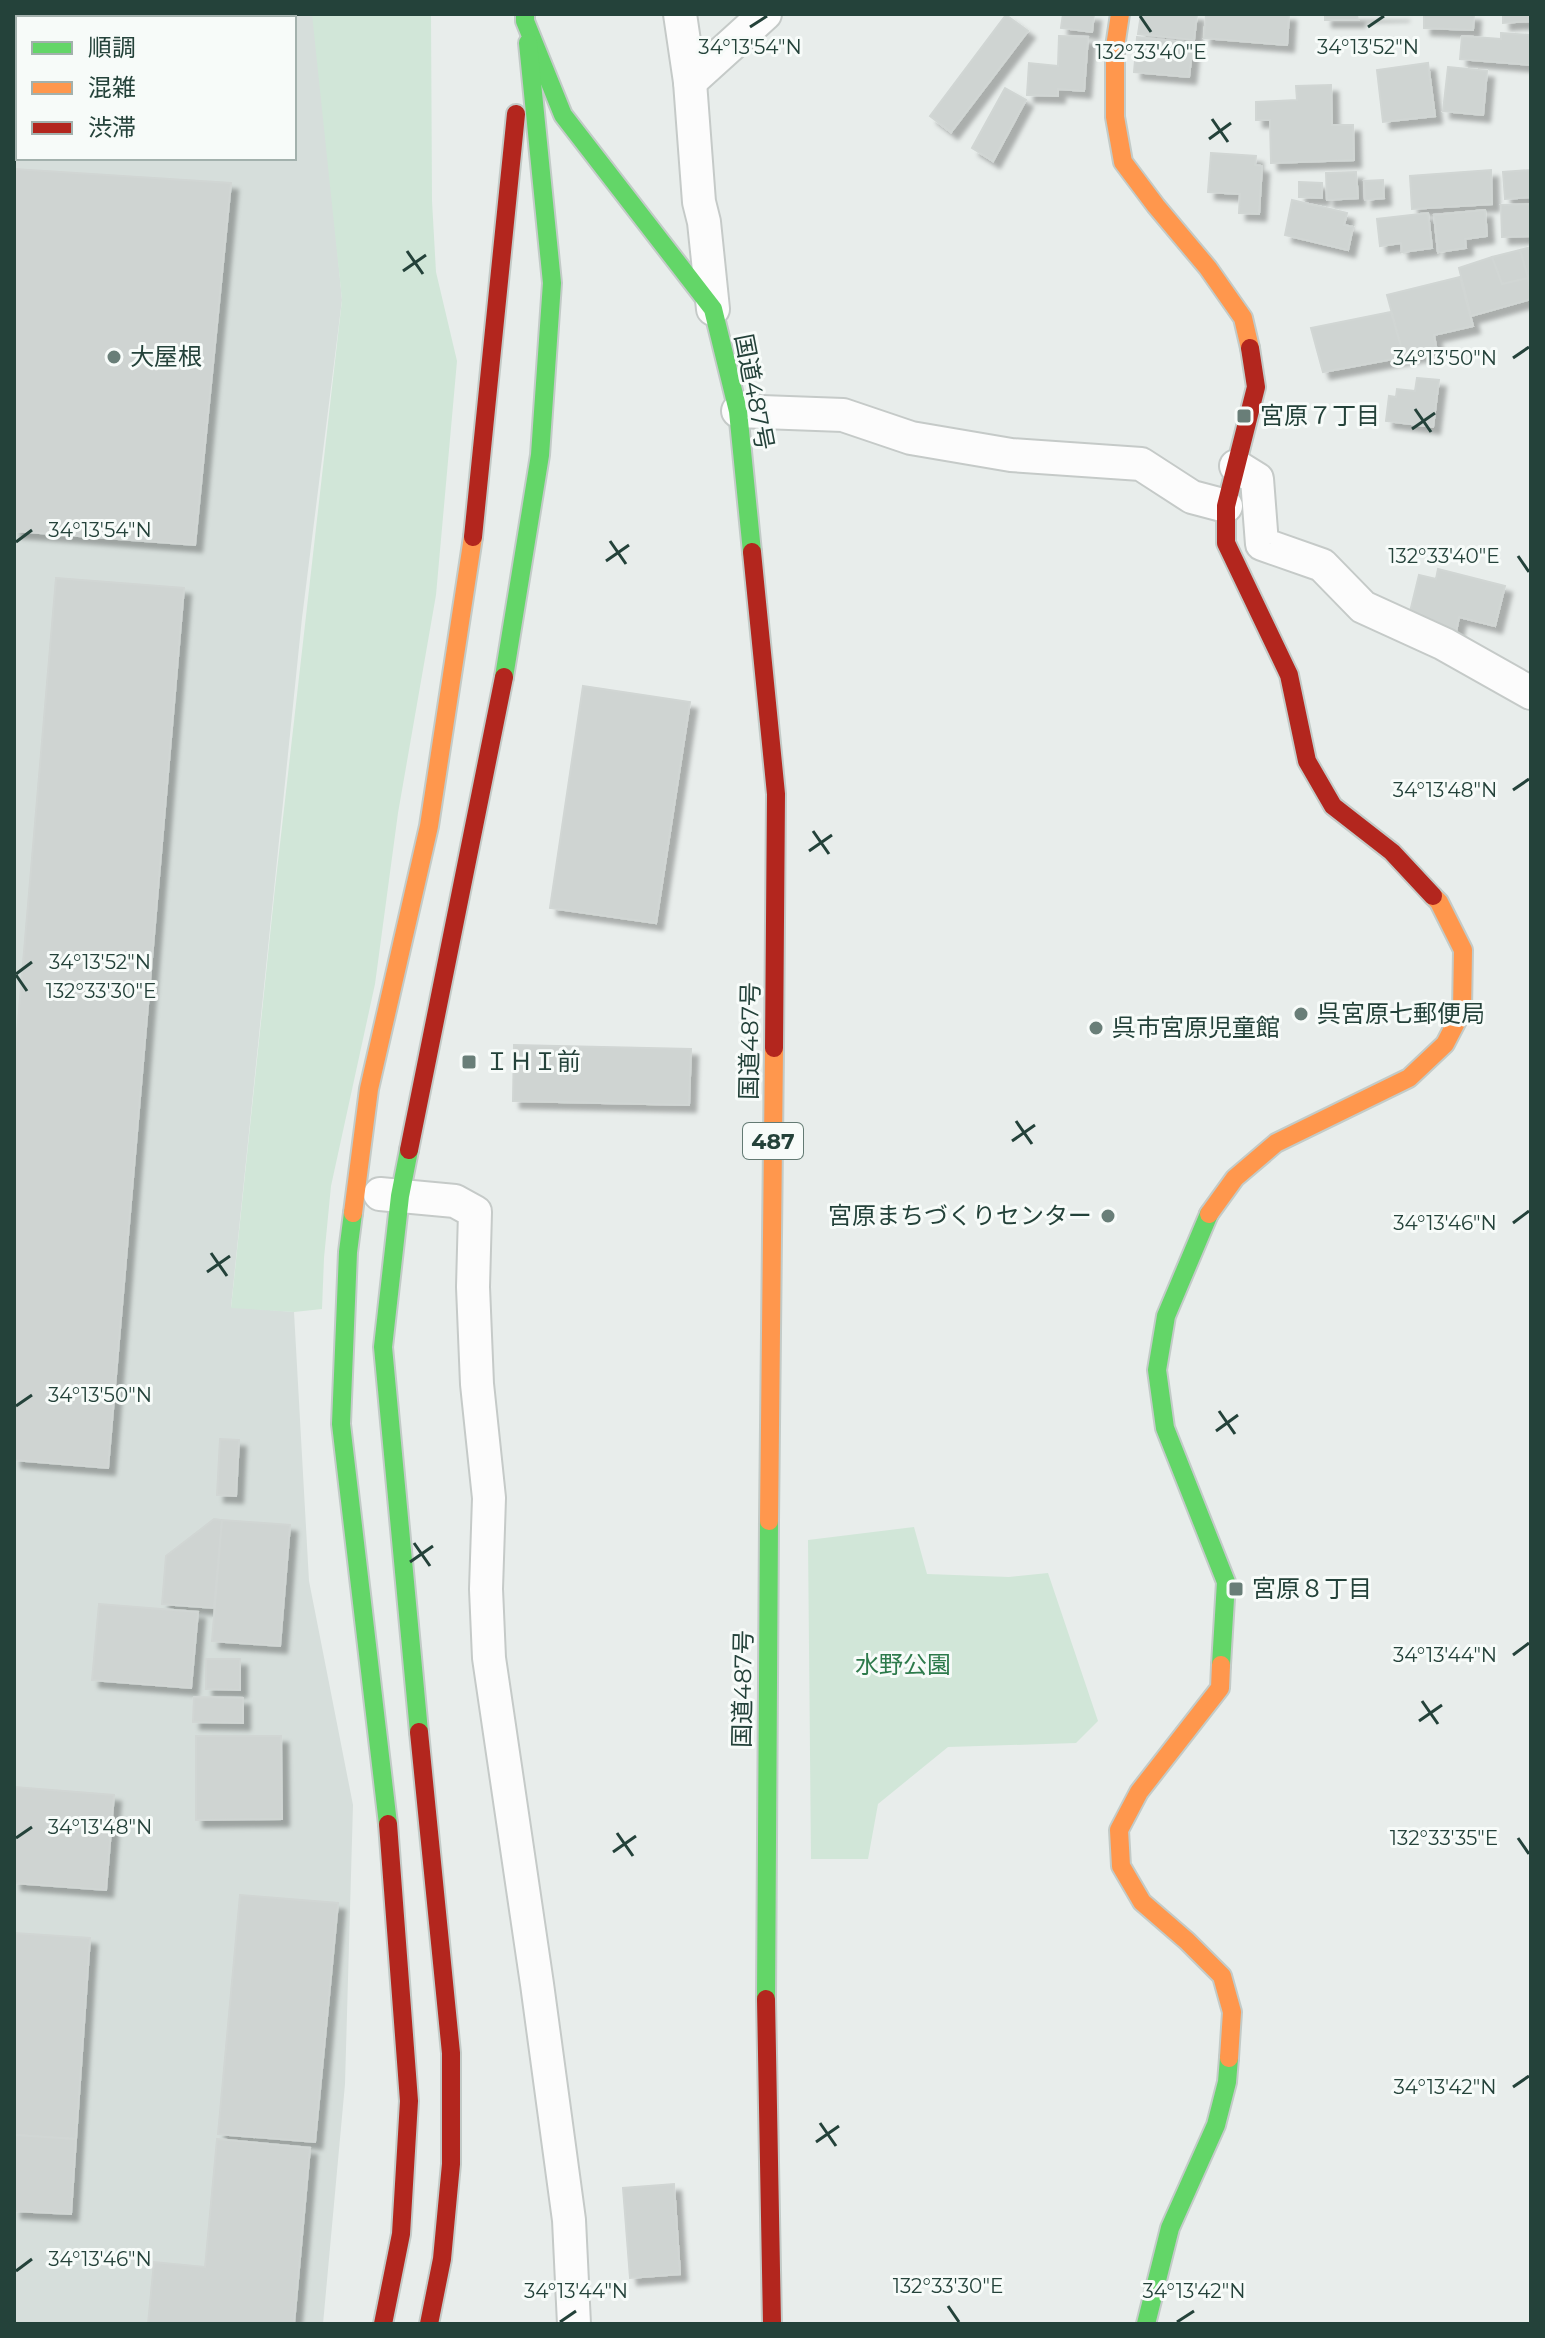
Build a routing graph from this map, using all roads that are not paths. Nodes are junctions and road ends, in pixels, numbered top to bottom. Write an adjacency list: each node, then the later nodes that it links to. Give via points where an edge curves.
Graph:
1 (680, 14): 5 (street)
2 (765, 14): 5 (street)
3 (1120, 14): 8 (main road, via 1115,117 1123,162 1243,318 1256,387)
4 (525, 17): 6 (main road, 国道487号 / 487, via 563,115); 11 (main road, via 472,548 429,826 369,1089); 12 (main road, via 552,283 540,455 507,663)
5 (690, 82): 6 (street)
6 (713, 309): 7 (main road, 国道487号 / 487)
7 (738, 411): 9 (street, via 843,415 911,438 1011,455 1141,464 1192,497); 16 (main road, 国道487号 / 487, via 776,794 765,1937)
8 (1236, 466): 9 (main road); 10 (street, via 1257,479 1262,544 1322,565 1363,607)
9 (1226, 506): 17 (main road, via 1226,543 1289,675 1307,761 1333,806 1392,852 1439,902 1463,950 1462,1011 1445,1044 1409,1078 1276,1143 1235,1178 1212,1208 1166,1316 1157,1370 1165,1428 1226,1582 1220,1688 1139,1792 1119,1830 1121,1866 1142,1902 1222,1976 1232,2012 1227,2082 1216,2125 1170,2228)
10 (1531, 693)
11 (356, 1192): 12 (street); 13 (main road, via 348,1252 341,1424 386,1803 409,2101 401,2234)
12 (400, 1196): 14 (main road, via 383,1347 451,2053 451,2164 442,2259); 15 (street, via 455,1201 475,1212 477,1384 489,1498 489,1658 569,2220)
13 (383, 2324)
14 (429, 2324)
15 (574, 2324)
16 (772, 2324)
17 (1146, 2324)

